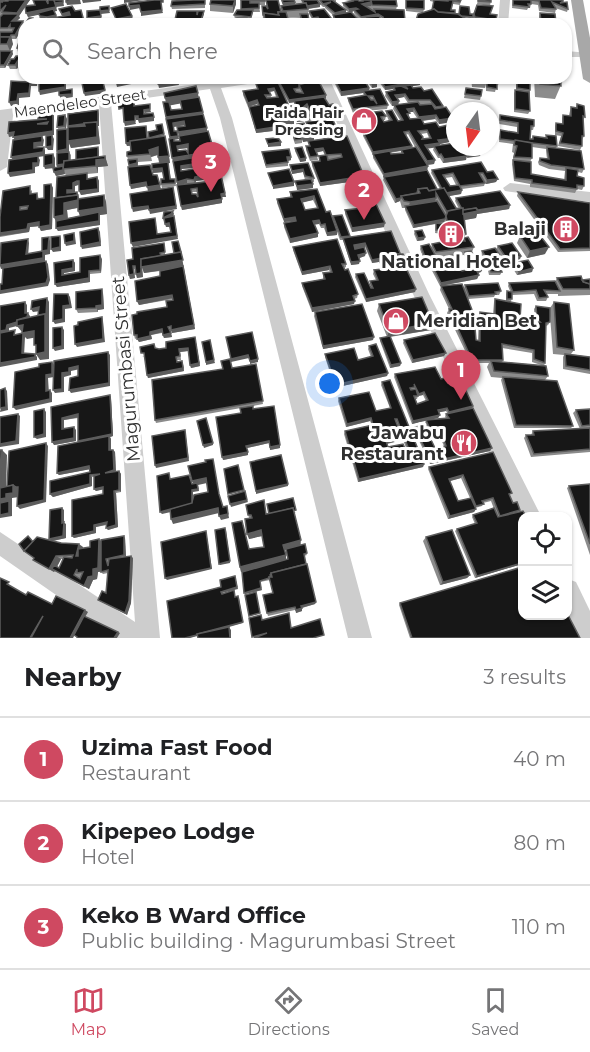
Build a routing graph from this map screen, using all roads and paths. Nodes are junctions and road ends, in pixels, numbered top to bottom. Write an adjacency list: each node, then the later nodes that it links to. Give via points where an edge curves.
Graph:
1 (505, 0): 3 (street)
2 (577, 0): 5 (main road)
3 (504, 18)
4 (572, 54): 5 (street)
5 (586, 55): 6 (main road)
6 (590, 79)
7 (222, 84): 9 (street, Maendeleo Street)
8 (326, 84): 15 (street, via 421,294)
9 (214, 85): 10 (street, Maendeleo Street); 21 (street, via 226,118)
10 (105, 100): 11 (street, Maendeleo Street); 20 (street, Magurumbasi Street)
11 (3, 113): 12 (street)
12 (0, 167)
13 (510, 188): 14 (street)
14 (590, 197)
15 (529, 512)
16 (0, 543): 19 (street)
17 (572, 600): 18 (street)
18 (590, 636)
19 (138, 638)
20 (148, 638)
21 (360, 638)

